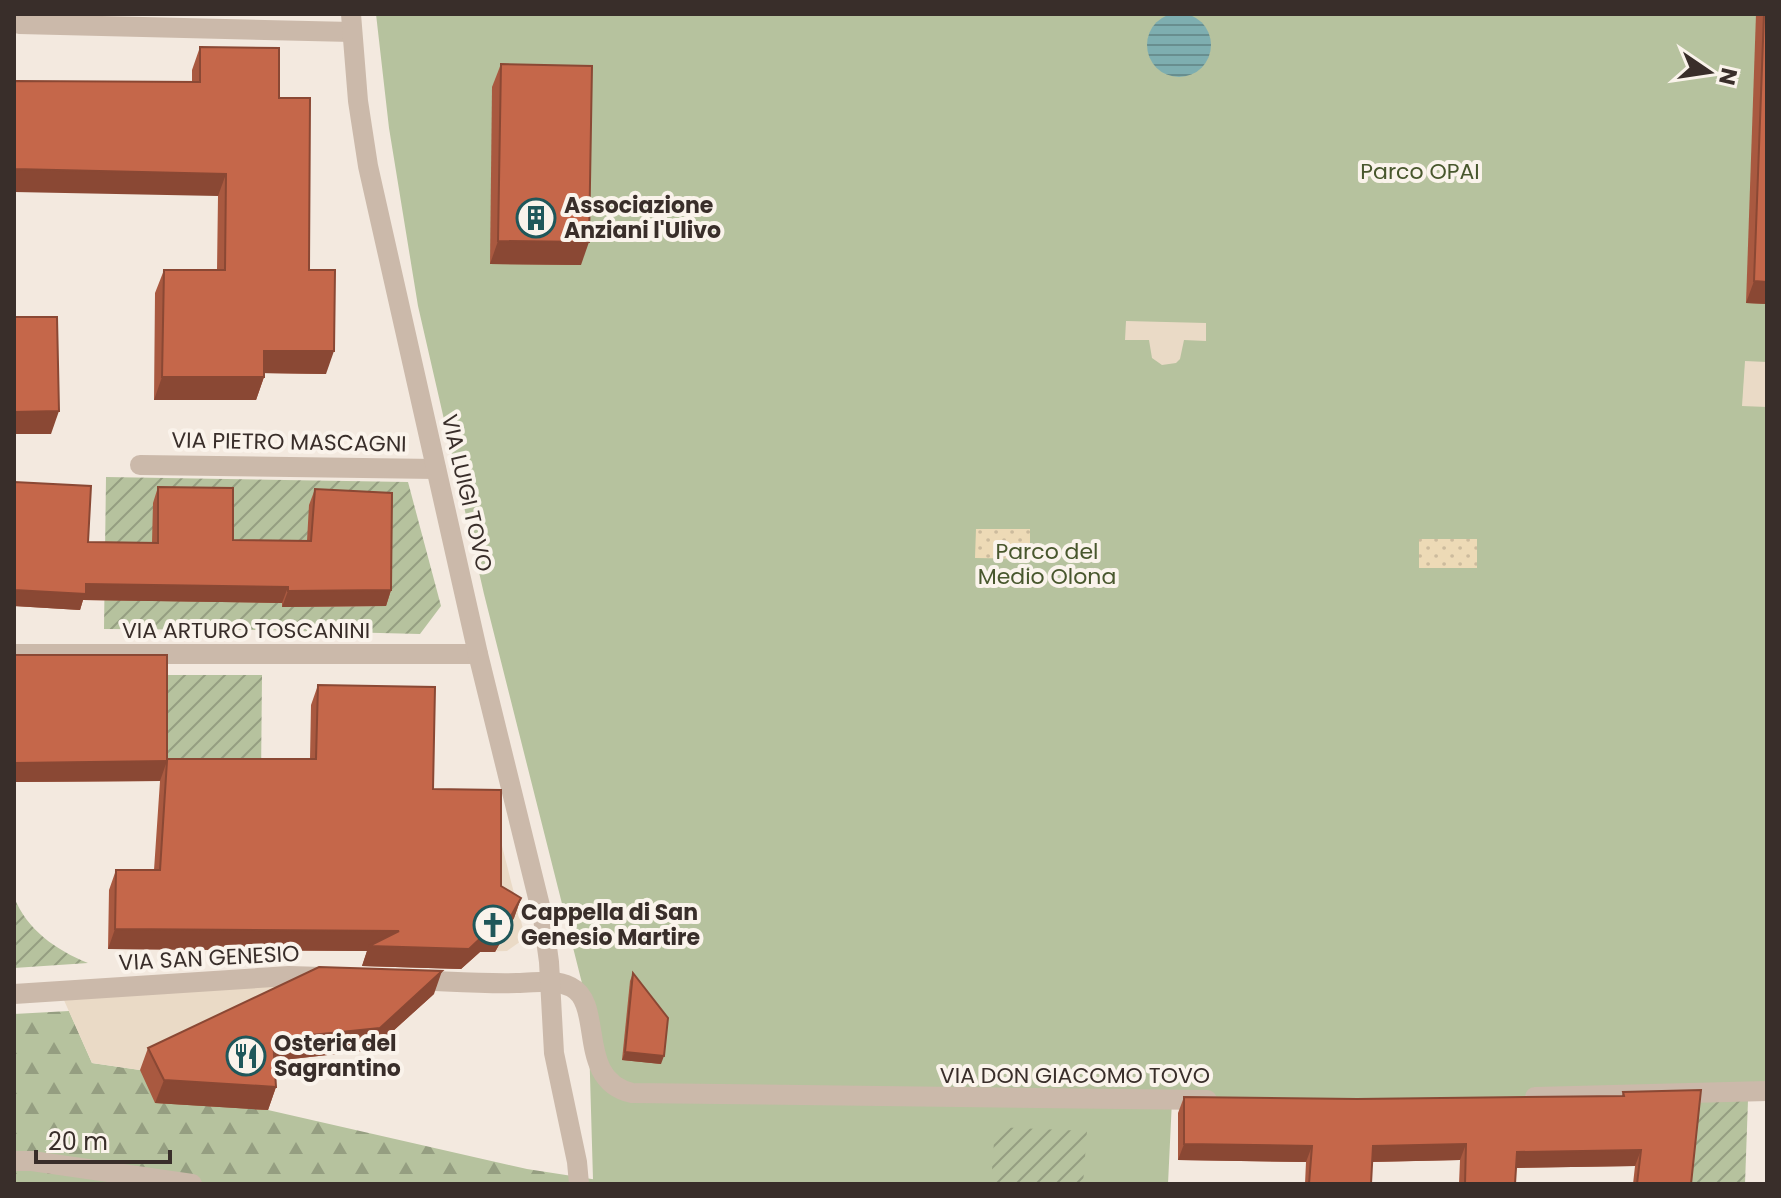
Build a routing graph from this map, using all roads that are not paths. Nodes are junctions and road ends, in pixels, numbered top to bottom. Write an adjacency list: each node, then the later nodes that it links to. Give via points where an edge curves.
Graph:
1 (352, 23): 2 (street); 4 (street, VIA LUIGI TOVO, via 366,156)
2 (19, 24)
3 (140, 465): 4 (street, VIA PIETRO MASCAGNI)
4 (436, 469): 6 (street, VIA LUIGI TOVO)
5 (14, 654): 6 (street, VIA ARTURO TOSCANINI)
6 (478, 654): 9 (street, VIA LUIGI TOVO, via 543,918)
7 (350, 978): 10 (street, VIA SAN GENESIO, via 289,976)
8 (396, 980): 9 (street)
9 (550, 980): 13 (street, VIA DON GIACOMO TOVO, via 579,993 605,1078 632,1093); 16 (street, VIA LUIGI TOVO, via 554,1053)
10 (14, 994)
11 (1767, 1091): 12 (street)
12 (1522, 1097)
13 (1232, 1100)
14 (14, 1161): 15 (street)
15 (192, 1184)
16 (579, 1184)

